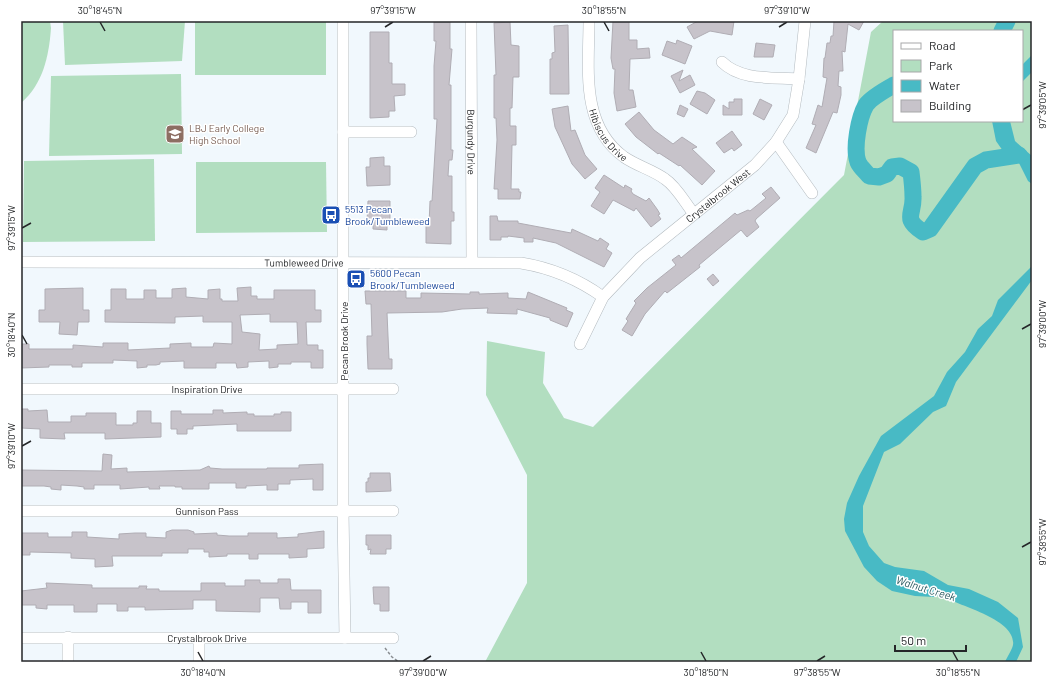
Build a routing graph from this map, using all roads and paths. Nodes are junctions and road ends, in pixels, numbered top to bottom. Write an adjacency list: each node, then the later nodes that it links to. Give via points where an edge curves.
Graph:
1 (343, 21): 7 (street, Pecan Brook Drive)
2 (471, 21): 13 (street, Burgundy Drive)
3 (589, 21): 11 (street, Hibiscus Drive, via 592,111 605,138 624,157 665,179)
4 (805, 21): 6 (street, Crystalbrook West)
5 (722, 62): 6 (street, via 728,68 745,75)
6 (800, 79): 9 (street, Crystalbrook West, via 792,115)
7 (343, 132): 8 (street); 14 (street, Pecan Brook Drive)
8 (411, 132)
9 (776, 142): 10 (street); 11 (street, Crystalbrook West, via 755,165)
10 (812, 193)
11 (694, 214): 15 (street, Crystalbrook West, via 640,258)
12 (21, 262): 14 (street, Tumbleweed Drive)
13 (472, 262): 14 (street, Tumbleweed Drive); 15 (street, Tumbleweed Drive, via 521,263 549,269 563,274)
14 (343, 263): 18 (street, Pecan Brook Drive)
15 (603, 297): 16 (street, Crystalbrook West)
16 (580, 344)
17 (21, 389): 18 (street, Inspiration Drive)
18 (344, 389): 19 (street, Inspiration Drive); 21 (street, Pecan Brook Drive)
19 (393, 389)
20 (21, 511): 21 (street, Gunnison Pass)
21 (343, 511): 22 (street, Gunnison Pass); 26 (street, Pecan Brook Drive)
22 (393, 511)
23 (68, 637): 24 (street, Crystalbrook Drive); 25 (street, Crystalbrook Drive); 29 (street)
24 (21, 638)
25 (199, 638): 26 (street, Crystalbrook Drive); 30 (street)
26 (345, 638): 27 (street, Crystalbrook Drive)
27 (379, 638): 28 (street, Crystalbrook Drive); 31 (path, via 392,657)
28 (393, 638)
29 (68, 662)
30 (199, 662)
31 (399, 662)

